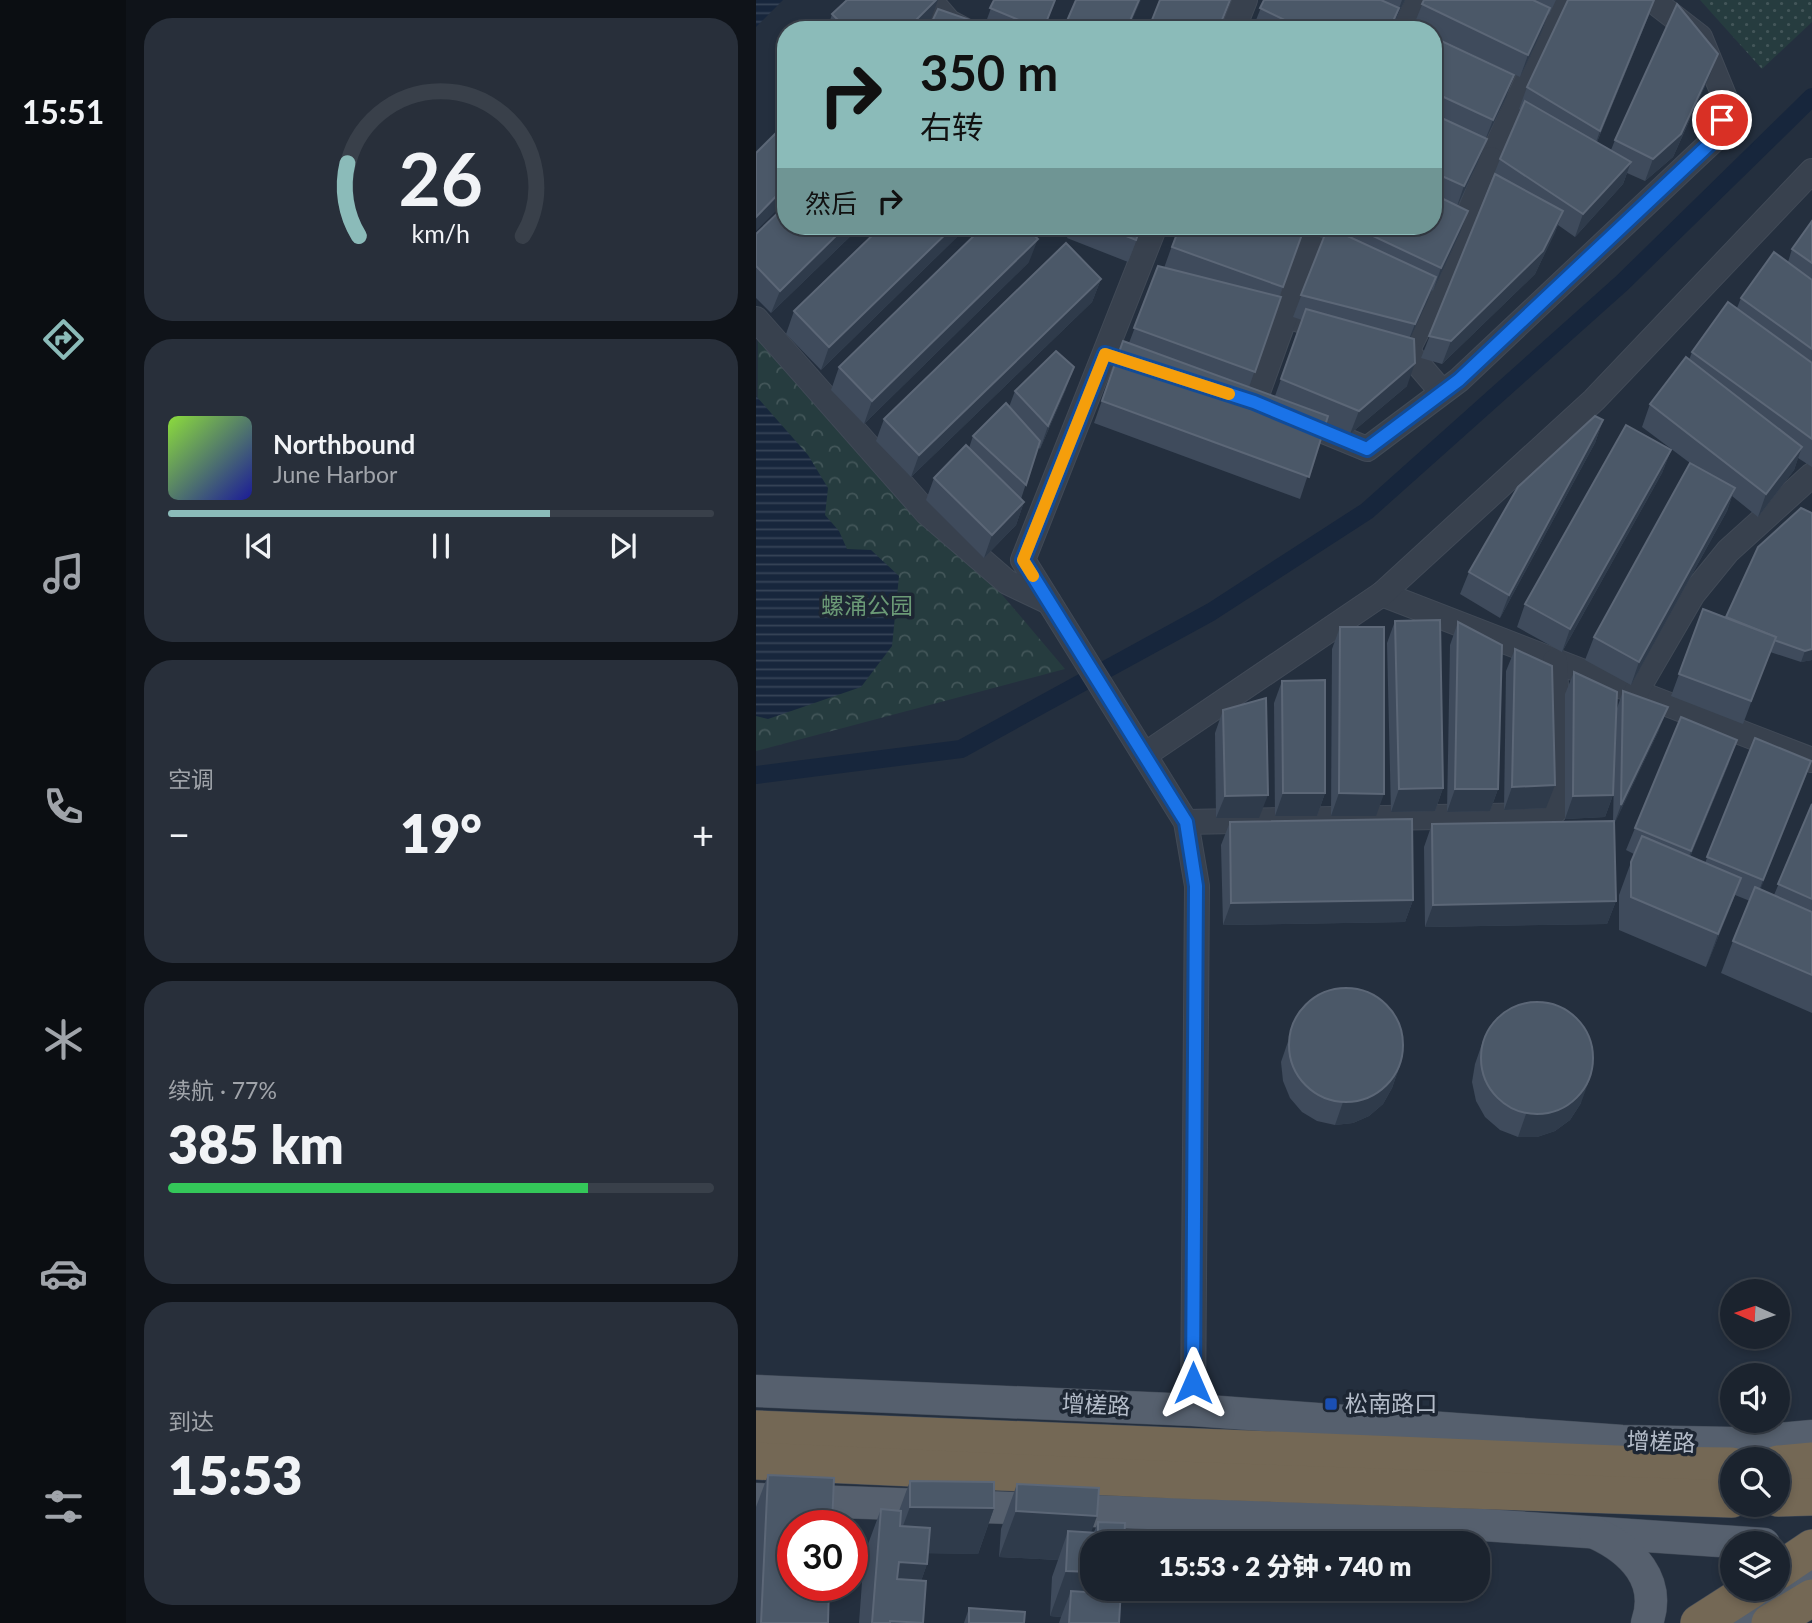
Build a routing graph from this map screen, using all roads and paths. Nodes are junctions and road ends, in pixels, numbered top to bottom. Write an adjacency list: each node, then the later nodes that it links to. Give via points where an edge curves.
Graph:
1 (930, 0): 7 (street)
2 (1245, 0): 8 (street)
3 (1338, 0): 9 (street)
4 (1416, 0): 10 (street)
5 (1564, 0): 12 (street)
6 (1652, 0): 21 (street, via 1700,37 1727,103 1718,136)
7 (948, 21)
8 (1237, 21)
9 (1381, 21)
10 (1404, 21)
11 (1442, 134): 12 (street)
12 (1491, 159): 18 (street)
13 (1812, 171): 25 (street, via 1594,400)
14 (1151, 235): 19 (street)
15 (1314, 235): 16 (street)
16 (1283, 315): 18 (street); 23 (street)
17 (756, 320): 26 (street, via 927,513 1007,582)
18 (1408, 351): 21 (street)
19 (1105, 354): 20 (street); 26 (street, via 1023,560)
20 (1130, 362)
21 (1442, 392): 23 (street, via 1367,449)
22 (1229, 394): 23 (street)
23 (1254, 402)
24 (1812, 475): 28 (street, via 1728,551 1693,594)
25 (1382, 594): 27 (street); 29 (street)
26 (1049, 602): 29 (street)
27 (1555, 661): 28 (street); 31 (street, via 1560,788 1555,811)
28 (1636, 692): 30 (street)
29 (1146, 754): 31 (street)
30 (1812, 760)
31 (1186, 822): 33 (street, via 1196,886)
32 (756, 1391): 33 (main road, 增槎路)
33 (1193, 1410): 37 (main road, 增槎路)
34 (756, 1429): 42 (highway, 增槎路)
35 (1812, 1436): 36 (main road, 增槎路)
36 (1787, 1447)
37 (1720, 1449)
38 (1790, 1456): 39 (highway, 增槎路)
39 (1812, 1459)
40 (756, 1461): 42 (highway, 增槎路, via 1178,1480)
41 (1720, 1466): 42 (highway, 增槎路)
42 (1420, 1471): 44 (highway, 增槎路)
43 (1812, 1497): 45 (highway)
44 (1720, 1498)
45 (1790, 1498)
46 (756, 1499): 47 (main road)
47 (1590, 1531): 48 (main road); 55 (main road, via 1615,1543 1645,1573 1652,1598)
48 (1720, 1541)
49 (1790, 1546): 50 (main road)
50 (1812, 1547): 51 (highway)
51 (1790, 1563)
52 (1812, 1575): 57 (main road)
53 (1812, 1598): 58 (highway)
54 (1733, 1601): 56 (highway)
55 (1647, 1623)
56 (1699, 1623)
57 (1736, 1623)
58 (1770, 1623)

